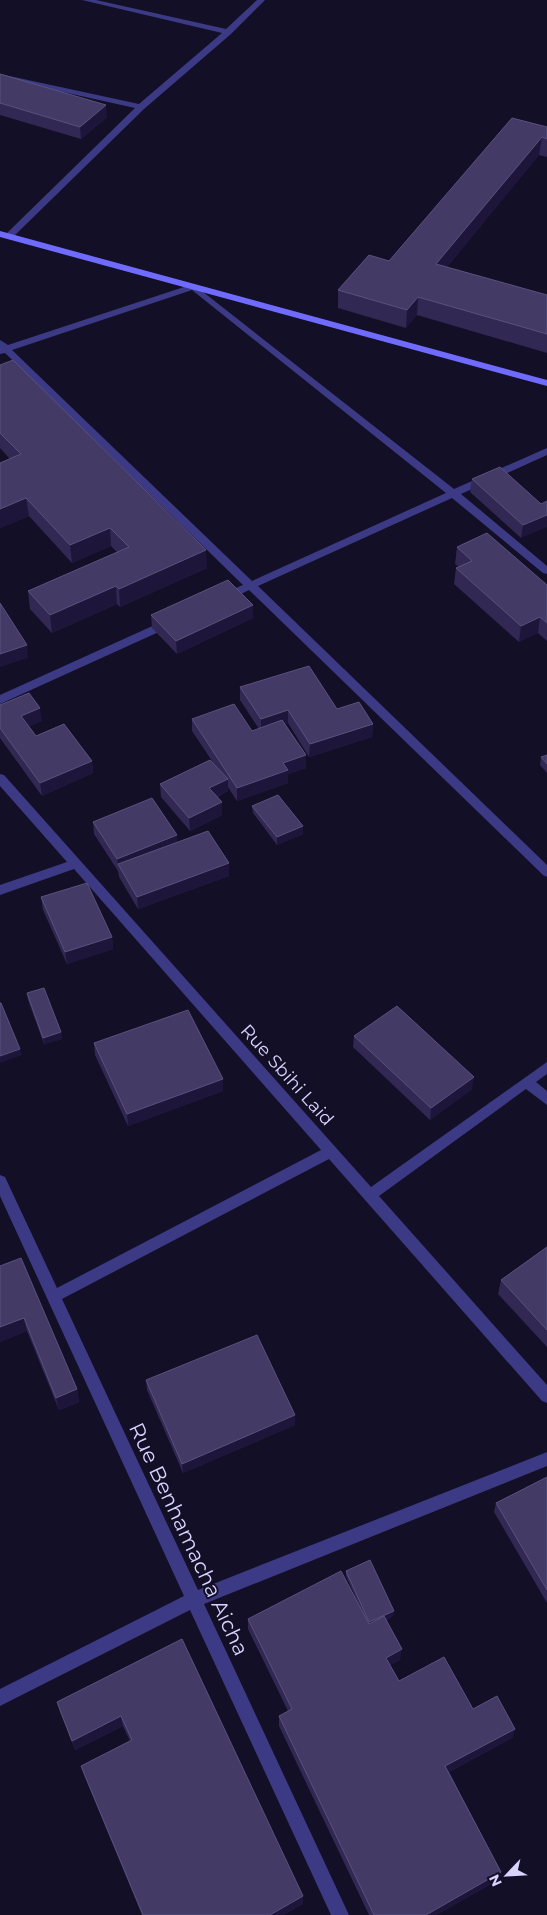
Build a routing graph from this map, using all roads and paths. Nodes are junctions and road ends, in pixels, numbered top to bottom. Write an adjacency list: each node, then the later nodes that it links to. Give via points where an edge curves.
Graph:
1 (86, 0): 3 (street)
2 (260, 0): 3 (street)
3 (228, 32): 5 (street)
4 (0, 76): 5 (street)
5 (141, 107): 6 (street)
6 (4, 235): 7 (street)
7 (193, 287): 8 (street); 9 (street); 11 (street)
8 (2, 347): 13 (street)
9 (547, 384)
10 (547, 451): 11 (street)
11 (453, 493): 12 (street); 13 (street)
12 (547, 571)
13 (250, 585): 14 (street); 19 (street)
14 (214, 602)
15 (179, 618): 16 (street)
16 (0, 700)
17 (0, 778): 18 (street, Rue Sbihi Laid)
18 (75, 864): 20 (street); 24 (street, Rue Sbihi Laid)
19 (547, 872)
20 (0, 890)
21 (547, 1068): 22 (street)
22 (527, 1082): 23 (street); 26 (street)
23 (547, 1100)
24 (330, 1152): 26 (street, Rue Sbihi Laid); 27 (street)
25 (0, 1181): 27 (street, Rue Benhamacha Aicha)
26 (369, 1196): 28 (street, Rue Sbihi Laid)
27 (54, 1296): 30 (street, Rue Benhamacha Aicha)
28 (547, 1396)
29 (547, 1459): 30 (street)
30 (194, 1600): 31 (street); 32 (street, Rue Benhamacha Aicha)
31 (0, 1698)
32 (340, 1915)

